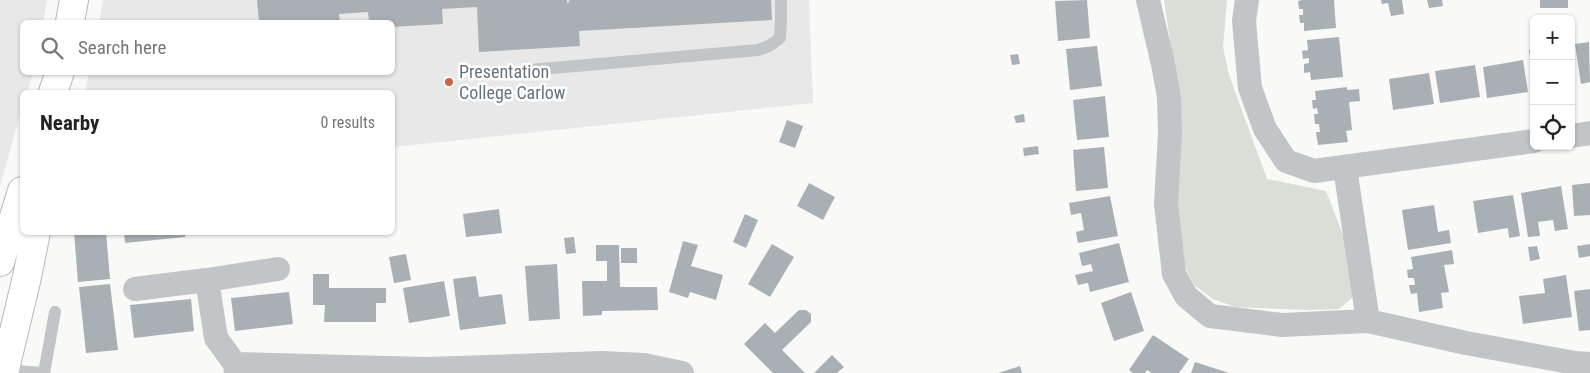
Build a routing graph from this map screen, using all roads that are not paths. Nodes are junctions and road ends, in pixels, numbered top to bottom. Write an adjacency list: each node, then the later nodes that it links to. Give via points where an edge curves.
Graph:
1 (74, 0): 5 (main road)
2 (780, 0): 6 (lane, via 780,38 758,50)
3 (1148, 0): 22 (street, via 1169,97 1166,204 1173,268 1186,296 1210,316 1282,325)
4 (1247, 0): 14 (street, via 1244,21 1250,88 1265,129 1286,160 1314,171)
5 (70, 20)
6 (530, 70)
7 (59, 75): 9 (main road)
8 (60, 75): 10 (main road)
9 (54, 90)
10 (58, 90)
11 (1590, 134): 12 (street)
12 (1575, 136)
13 (1530, 142): 14 (street)
14 (1346, 168): 22 (street)
15 (20, 197): 17 (main road)
16 (35, 235): 25 (main road)
17 (0, 262)
18 (278, 269): 19 (street)
19 (207, 280): 20 (street); 24 (street, via 216,338)
20 (135, 289)
21 (55, 312): 26 (lane)
22 (1368, 321): 23 (street, via 1575,364)
23 (1590, 364)
24 (236, 368): 27 (street, via 426,369 602,363 644,365)
25 (4, 372): 26 (lane)
26 (43, 373)
27 (682, 373)

